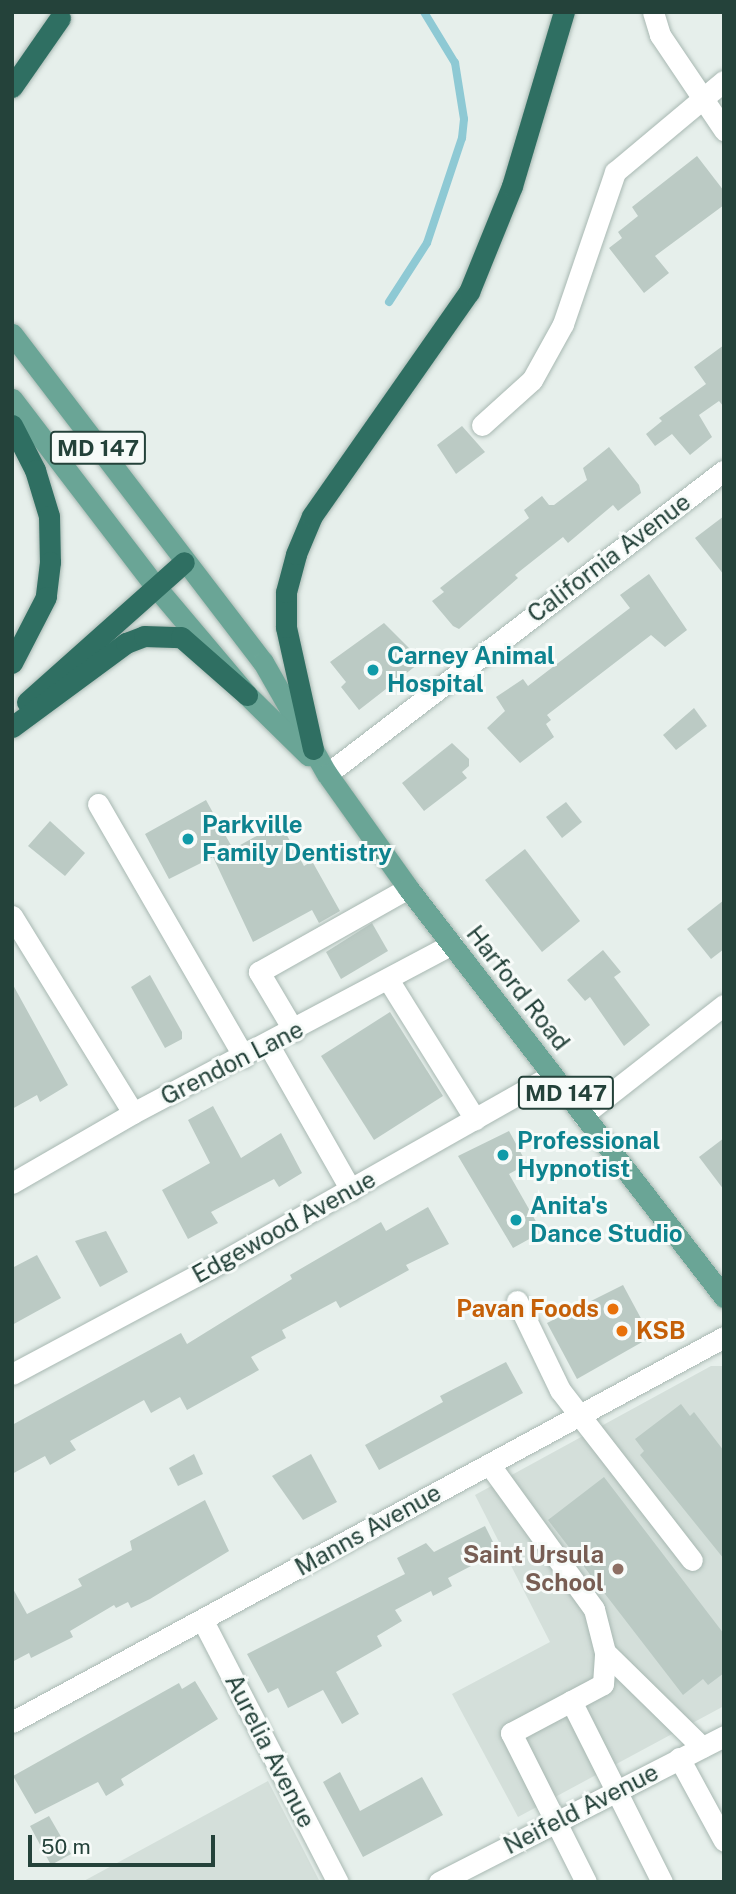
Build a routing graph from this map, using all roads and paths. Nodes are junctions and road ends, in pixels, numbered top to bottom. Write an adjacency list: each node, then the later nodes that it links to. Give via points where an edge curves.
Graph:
1 (564, 12): 20 (highway, via 512,186 474,281 433,349 312,516 296,554 286,592 286,627)
2 (653, 12): 7 (street, via 660,35)
3 (64, 15): 4 (highway); 6 (highway)
4 (12, 61)
5 (724, 81): 7 (street)
6 (12, 87)
7 (700, 99): 8 (street); 12 (street, via 615,172 562,324 532,380)
8 (724, 131)
9 (12, 334): 14 (main road, Harford Road / MD 147)
10 (12, 400): 15 (main road, Harford Road / MD 147)
11 (12, 425): 16 (highway, via 35,470 49,516 50,562 46,597)
12 (482, 425)
13 (724, 471): 21 (street, California Avenue)
14 (184, 562): 15 (highway); 20 (main road, Harford Road / MD 147, via 263,662)
15 (155, 586): 17 (main road, Harford Road / MD 147); 18 (highway)
16 (12, 663)
17 (247, 695): 19 (highway, via 181,637 144,636 126,643); 21 (main road, Harford Road / MD 147)
18 (12, 715)
19 (12, 727)
20 (313, 749): 21 (main road, Harford Road / MD 147)
21 (327, 774): 23 (main road, Harford Road / MD 147)
22 (98, 804): 30 (street)
23 (408, 888): 25 (main road, Harford Road / MD 147); 28 (street, via 259,972)
24 (12, 916): 32 (street)
25 (452, 944): 26 (street, Grendon Lane); 31 (main road, Harford Road / MD 147)
26 (389, 981): 28 (street, Grendon Lane); 34 (street)
27 (724, 1006): 33 (street)
28 (294, 1031): 29 (street, Grendon Lane)
29 (268, 1044): 30 (street, Grendon Lane); 36 (street)
30 (244, 1057): 32 (street, Grendon Lane)
31 (552, 1074): 33 (main road, Harford Road / MD 147); 34 (street, Edgewood Avenue)
32 (133, 1113): 35 (street, Grendon Lane)
33 (583, 1115): 37 (main road, Harford Road / MD 147)
34 (475, 1119): 36 (street, Edgewood Avenue)
35 (12, 1182)
36 (351, 1190): 40 (street, Edgewood Avenue)
37 (724, 1297)
38 (517, 1301): 41 (street, via 560,1390)
39 (724, 1337): 41 (street, Manns Avenue)
40 (12, 1374)
41 (580, 1417): 42 (street, Manns Avenue); 43 (street)
42 (489, 1464): 44 (street, Manns Avenue); 45 (street, via 594,1609)
43 (692, 1560)
44 (203, 1621): 47 (street, Manns Avenue); 54 (street, Aurelia Avenue)
45 (605, 1652): 46 (street, via 603,1684); 49 (street)
46 (571, 1701): 51 (street); 52 (street, via 510,1733)
47 (12, 1722)
48 (724, 1736): 49 (street, Neifeld Avenue)
49 (702, 1747): 50 (street, Neifeld Avenue)
50 (679, 1758): 51 (street, Neifeld Avenue); 53 (street)
51 (617, 1791): 52 (street, Neifeld Avenue); 57 (street)
52 (556, 1822): 55 (street, Neifeld Avenue); 56 (street)
53 (724, 1842)
54 (338, 1882)
55 (439, 1882)
56 (586, 1882)
57 (662, 1882)

